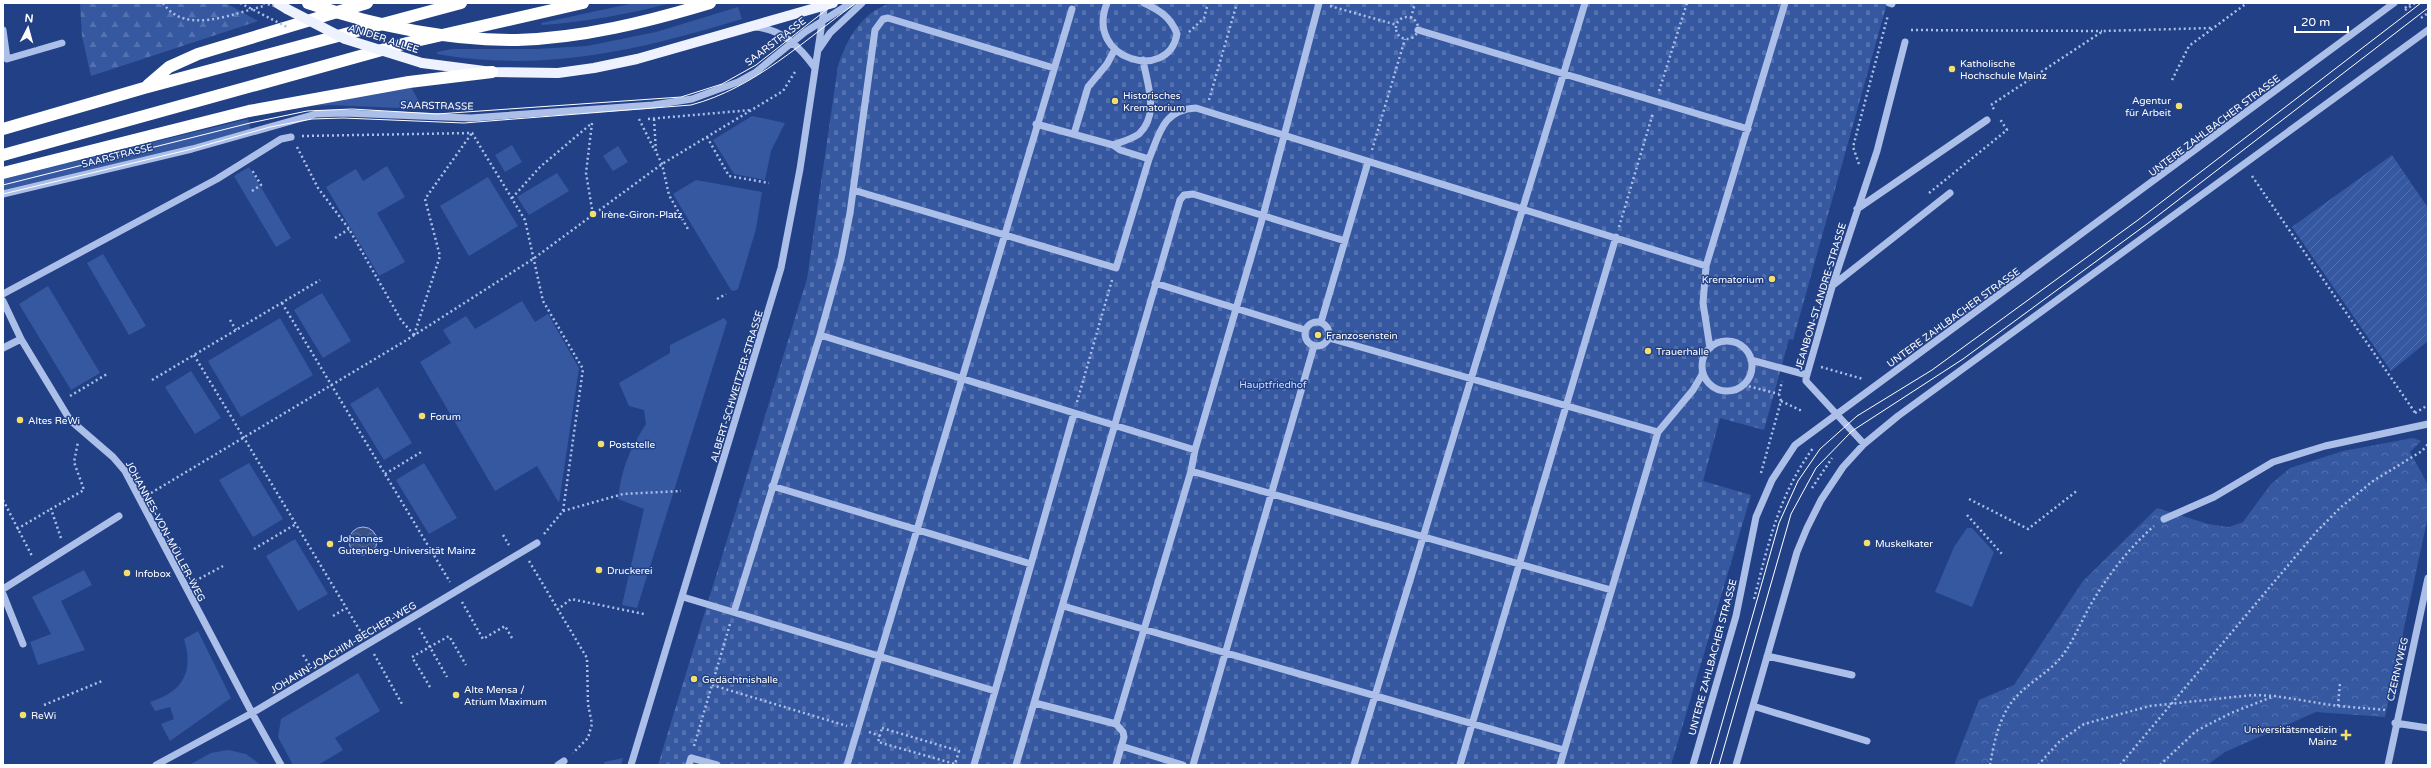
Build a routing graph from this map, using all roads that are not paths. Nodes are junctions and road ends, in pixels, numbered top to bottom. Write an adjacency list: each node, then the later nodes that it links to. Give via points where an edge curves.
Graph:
1 (276, 3): 30 (main road, AN DER ALLEE, bridge, via 345,39 422,63)
2 (308, 3): 6 (highway, bridge, via 360,19 412,30 492,40 550,39 583,34)
3 (366, 3): 32 (highway, via 198,54 169,67)
4 (461, 3): 32 (highway)
5 (583, 3): 41 (highway, via 407,43)
6 (710, 3)
7 (851, 3): 17 (street, SAARSTRASSE)
8 (862, 3): 26 (street, via 830,33)
9 (1108, 3): 25 (street, via 1102,27 1106,39)
10 (1144, 3): 27 (street, via 1164,14 1173,24 1177,34 1168,54 1152,60)
11 (1319, 3): 38 (street)
12 (1585, 3): 31 (street)
13 (1785, 3): 36 (street)
14 (2394, 3): 75 (street, UNTERE ZAHLBACHER STRASSE, via 1944,337)
15 (828, 4): 17 (street, ALBERT-SCHWEITZER-STRASSE); 18 (main road, SAARSTRASSE)
16 (1072, 9): 29 (street)
17 (822, 20): 22 (street, SAARSTRASSE); 26 (street, ALBERT-SCHWEITZER-STRASSE)
18 (752, 26): 22 (street, via 780,33); 30 (main road, SAARSTRASSE, via 637,59 594,68 558,72)
19 (3, 30): 24 (street, via 7,60)
20 (1418, 30): 31 (street)
21 (2428, 30): 79 (street, via 1898,416)
22 (793, 42): 28 (street); 47 (street, SAARSTRASSE, via 756,72 738,82 713,93 675,103 471,118 316,114 192,149)
23 (1905, 42): 49 (street, JEANBON-ST.ANDRE-STRASSE, via 1877,151)
24 (62, 43)
25 (1114, 50): 27 (street, via 1124,56); 37 (street, via 1107,64 1088,87)
26 (818, 51): 28 (street, ALBERT-SCHWEITZER-STRASSE)
27 (1143, 60): 40 (street, via 1151,98 1149,117 1138,135)
28 (815, 68): 95 (street, ALBERT-SCHWEITZER-STRASSE, via 800,169 781,268)
29 (1054, 68): 34 (street); 45 (street, via 888,18 883,19 876,30)
30 (492, 72): 44 (highway, via 418,80 248,111)
31 (1563, 74): 36 (street); 48 (street)
32 (144, 88): 35 (highway)
33 (1987, 120): 49 (street)
34 (1036, 124): 37 (street); 51 (street)
35 (3, 129)
36 (1748, 129): 54 (street)
37 (1074, 134): 40 (street)
38 (1285, 136): 42 (street, via 1206,111 1186,109 1171,115 1165,122); 43 (street); 50 (street)
39 (291, 137): 57 (street, via 281,139 216,179)
40 (1113, 145): 42 (street, via 1120,150)
41 (3, 155)
42 (1149, 159): 51 (street, via 1116,268)
43 (1368, 162): 48 (street); 53 (street)
44 (3, 173)
45 (852, 190): 51 (street); 62 (street, via 846,241)
46 (1950, 193): 56 (street)
47 (3, 194)
48 (1522, 209): 52 (street); 72 (street)
49 (1856, 209): 56 (street, JEANBON-ST.ANDRE-STRASSE)
50 (1262, 216): 53 (street); 55 (street, via 1193,194 1184,195); 59 (street)
51 (1004, 235): 71 (street)
52 (1616, 237): 54 (street); 73 (street)
53 (1345, 241): 60 (street)
54 (1706, 266): 67 (street, via 1703,303)
55 (1155, 283): 59 (street); 76 (street)
56 (1832, 286): 70 (street, JEANBON-ST.ANDRE-STRASSE)
57 (3, 294)
58 (3, 301): 64 (street, JOHANNES-VON-MÜLLER-WEG)
59 (1236, 307): 61 (street); 80 (street)
60 (1321, 322): 61 (street, via 1313,322); 63 (street, via 1327,327)
61 (1305, 330): 65 (street, via 1307,342)
62 (820, 335): 71 (street); 82 (street)
63 (1329, 338): 65 (street, via 1325,344); 72 (street)
64 (21, 339): 66 (street); 108 (street, JOHANNES-VON-MÜLLER-WEG, via 70,420 113,457 125,471)
65 (1314, 346): 83 (street)
66 (3, 348)
67 (1710, 348): 68 (street, via 1725,341 1734,342 1744,349); 69 (street, via 1703,360)
68 (1751, 360): 69 (street, via 1751,373 1744,385 1737,389 1720,390 1712,387); 70 (street)
69 (1703, 373): 78 (street, via 1694,390)
70 (1807, 375): 75 (street, JEANBON-ST.ANDRE-STRASSE, via 1806,381)
71 (962, 378): 74 (street); 86 (street)
72 (1471, 378): 73 (street); 87 (street)
73 (1567, 405): 78 (street); 90 (street)
74 (1074, 413): 76 (street); 89 (street)
75 (1836, 413): 79 (street, JEANBON-ST.ANDRE-STRASSE); 130 (street, UNTERE ZAHLBACHER STRASSE, via 1795,445 1764,497 1751,537 1736,616)
76 (1115, 426): 80 (street); 96 (street)
77 (2427, 426): 85 (street, via 2325,446 2273,462 2214,497)
78 (1658, 432): 93 (street)
79 (1864, 444): 102 (street, via 1834,479 1807,528 1797,552)
80 (1194, 450): 81 (street)
81 (1191, 471): 83 (street); 98 (street)
82 (772, 486): 86 (street); 97 (street)
83 (1270, 494): 87 (street); 100 (street)
84 (119, 516): 92 (street)
85 (2164, 518)
86 (917, 530): 89 (street); 101 (street)
87 (1423, 537): 90 (street); 105 (street)
88 (538, 543): 108 (street, JOHANN-JOACHIM-BECHER-WEG)
89 (1031, 564): 104 (street)
90 (1519, 564): 93 (street); 109 (street)
91 (2428, 578): 110 (street, CZERNYWEG)
92 (3, 589)
93 (1611, 590): 115 (street)
94 (3, 594): 99 (street)
95 (683, 597): 97 (street); 118 (street, ALBERT-SCHWEITZER-STRASSE)
96 (1063, 606): 98 (street); 106 (street)
97 (734, 612): 101 (street)
98 (1144, 629): 100 (street); 111 (street)
99 (23, 644)
100 (1226, 653): 105 (street); 126 (street)
101 (879, 656): 104 (street); 121 (street)
102 (1767, 656): 103 (street); 107 (street)
103 (1852, 675)
104 (995, 691): 122 (street)
105 (1375, 694): 109 (street); 127 (street)
106 (1035, 703): 111 (street); 123 (street)
107 (1753, 706): 113 (street); 131 (street)
108 (252, 713): 116 (street, JOHANN-JOACHIM-BECHER-WEG); 117 (street, JOHANNES-VON-MÜLLER-WEG)
109 (1472, 723): 115 (street); 128 (street)
110 (2395, 723): 112 (street); 132 (street, CZERNYWEG)
111 (1116, 724): 114 (street, via 1123,732)
112 (2428, 728)
113 (1867, 741)
114 (1121, 746): 124 (street); 125 (street)
115 (1564, 750): 129 (street)
116 (156, 765)
117 (282, 765)
118 (631, 765)
119 (689, 765): 120 (street, via 691,758)
120 (716, 765)
121 (847, 765)
122 (974, 765)
123 (1016, 765)
124 (1116, 765)
125 (1183, 765)
126 (1193, 765)
127 (1354, 765)
128 (1460, 765)
129 (1560, 765)
130 (1693, 765)
131 (1736, 765)
132 (2388, 765)

